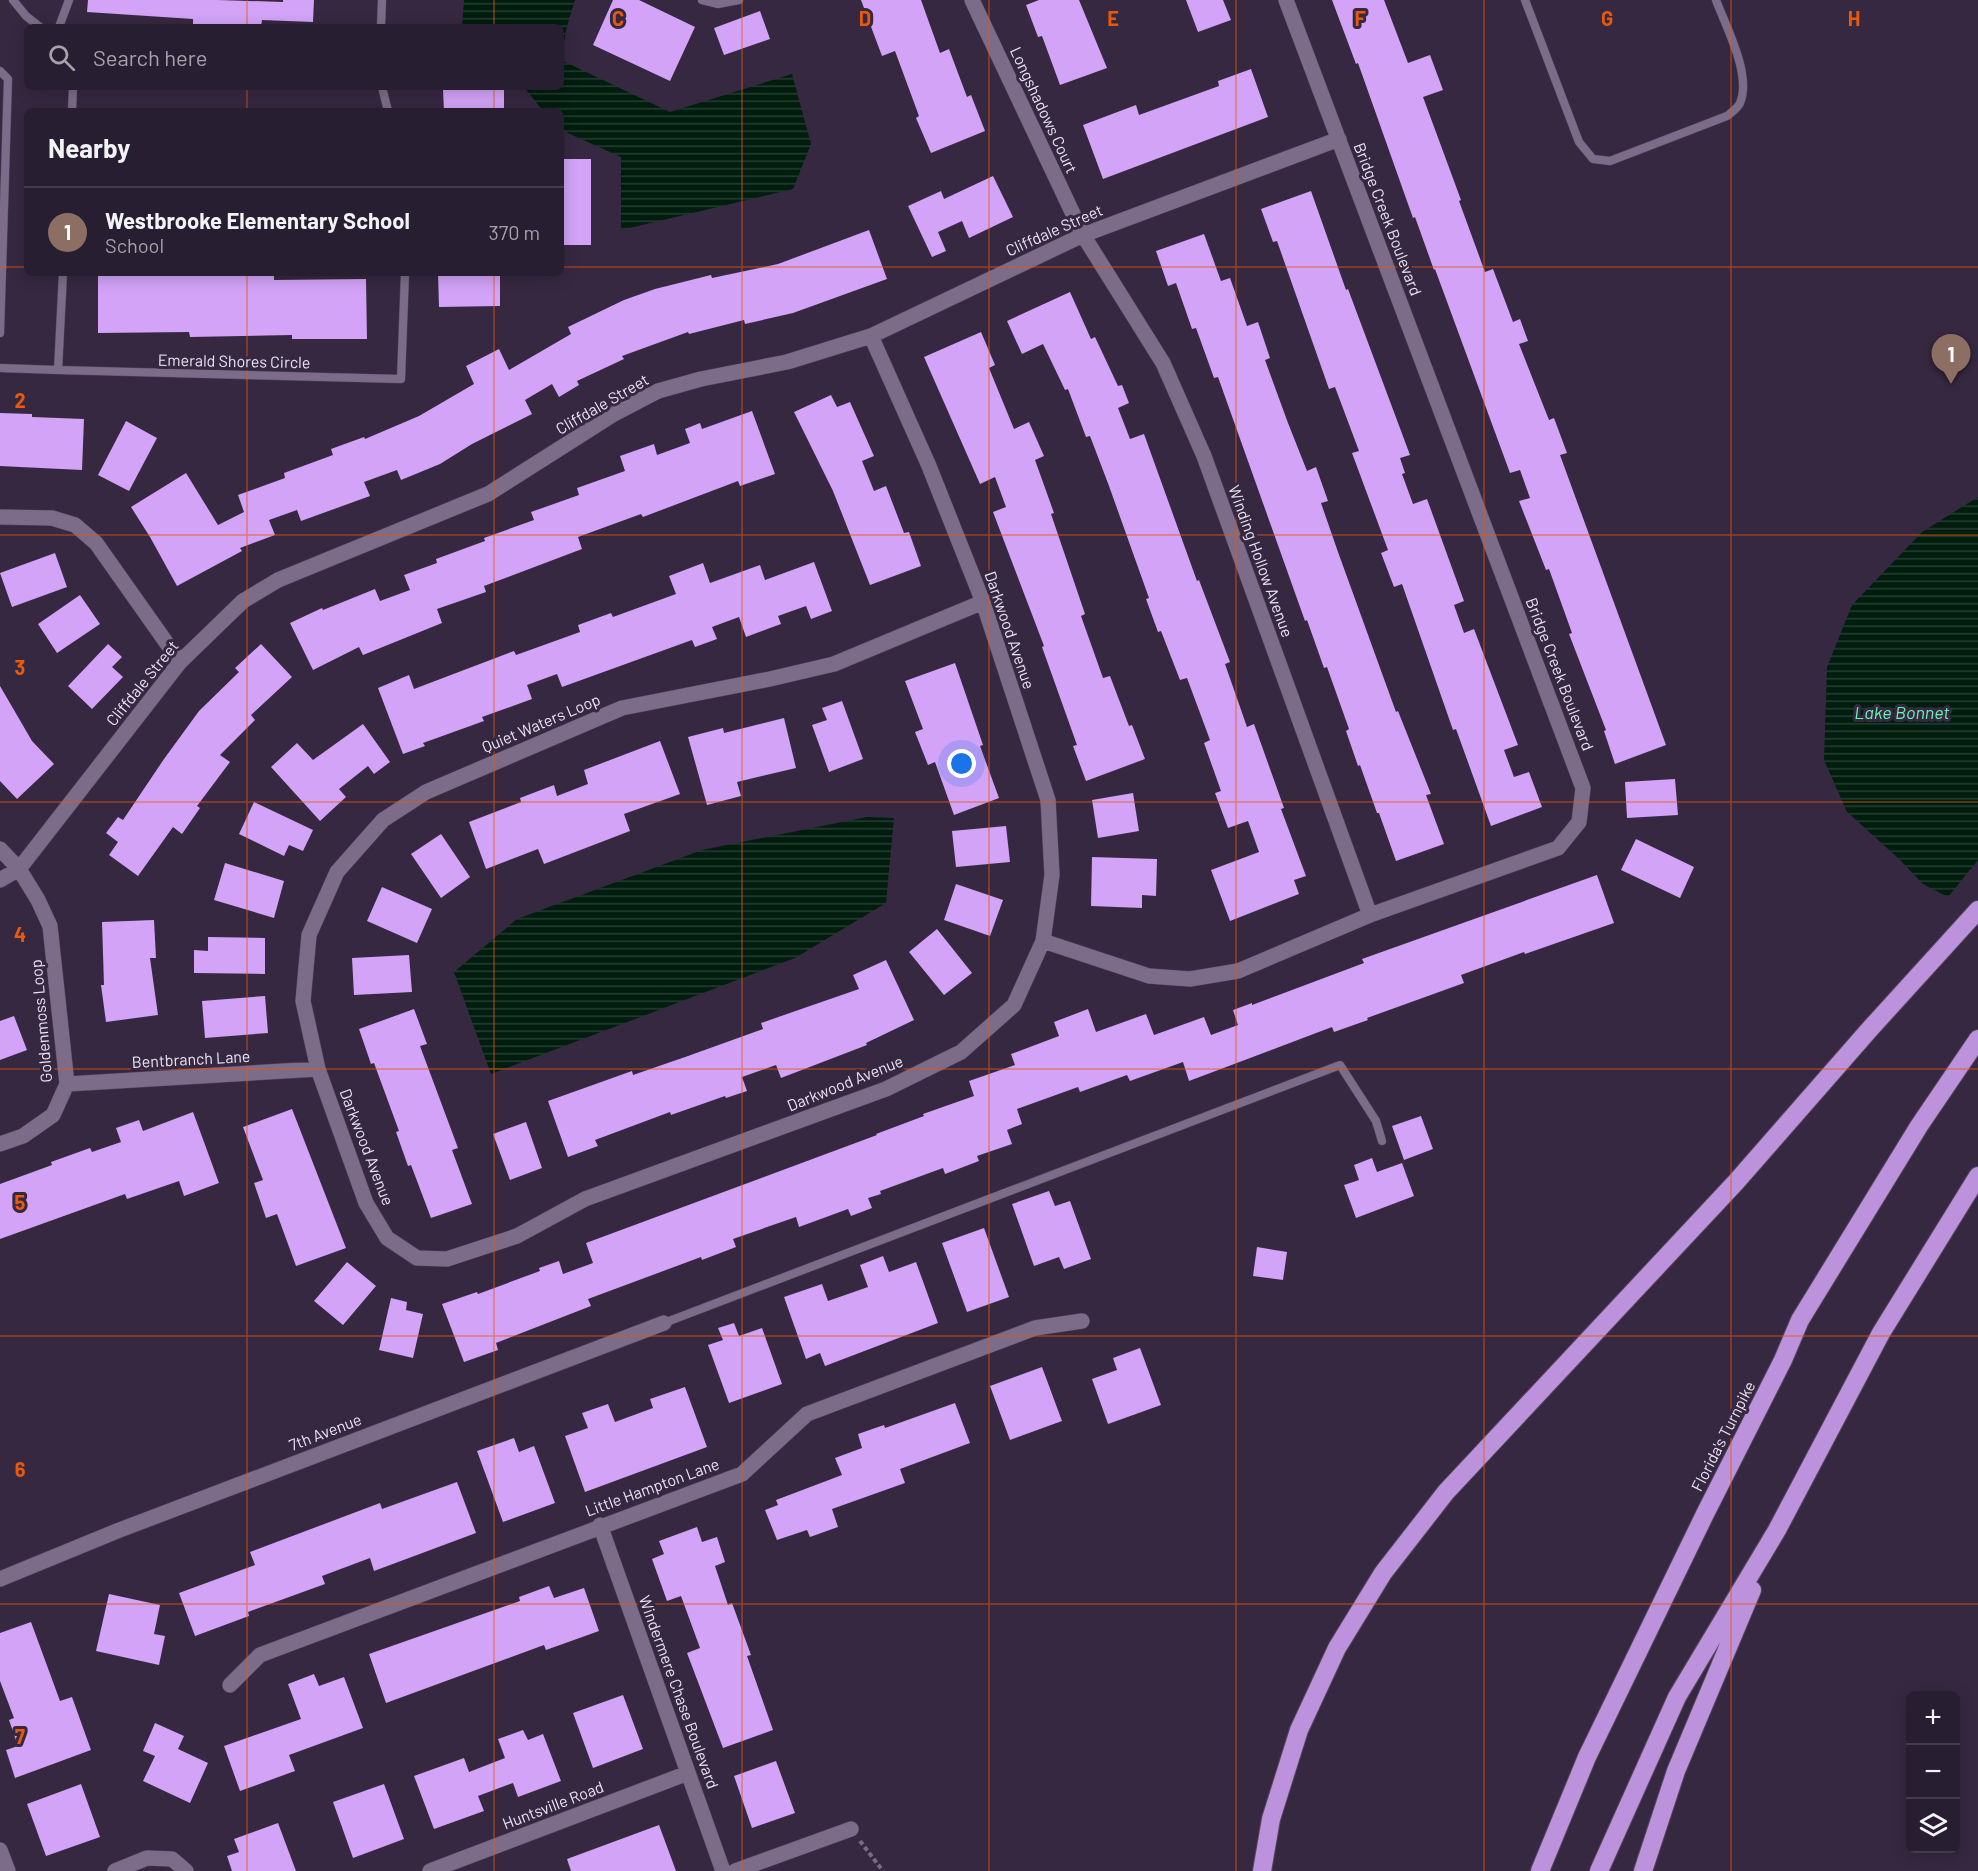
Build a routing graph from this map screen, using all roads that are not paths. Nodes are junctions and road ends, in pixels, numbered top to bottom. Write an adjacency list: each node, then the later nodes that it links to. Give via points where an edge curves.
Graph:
1 (13, 0): 10 (lane)
2 (69, 0): 11 (lane)
3 (382, 0): 12 (lane)
4 (702, 0): 5 (lane, via 718,4)
5 (739, 0)
6 (972, 0): 19 (street, Longshadows Court)
7 (1286, 0): 18 (street, Bridge Creek Boulevard)
8 (1525, 0): 9 (lane, via 1579,142 1593,159 1610,161 1727,116 1739,105 1744,86)
9 (1716, 0)
10 (36, 24)
11 (60, 24)
12 (381, 24)
13 (0, 70): 22 (lane, via 8,79)
14 (73, 90): 16 (lane)
15 (383, 90): 17 (lane)
16 (72, 108)
17 (387, 108)
18 (1339, 139): 19 (street, Cliffdale Street); 33 (street, Bridge Creek Boulevard, via 1583,788 1579,822 1558,848)
19 (1083, 235): 23 (street, Cliffdale Street); 33 (street, Winding Hollow Avenue, via 1163,363 1204,456)
20 (63, 276): 25 (lane)
21 (405, 276): 25 (lane, Emerald Shores Circle, via 401,379)
22 (0, 333)
23 (871, 336): 27 (street, Darkwood Avenue, via 929,466); 28 (street, Cliffdale Street, via 787,362 658,391 614,414 488,494 269,585 243,600)
24 (0, 368): 25 (lane)
25 (58, 370)
26 (0, 517): 28 (street, via 52,518 75,525 96,543)
27 (983, 602): 34 (street, Darkwood Avenue, via 1048,800 1052,875); 36 (street, Quiet Waters Loop, via 834,664 622,708 426,792 383,820 337,872 309,935 303,1001)
28 (180, 662): 30 (street, Cliffdale Street)
29 (0, 849): 30 (street, Goldenmoss Loop)
30 (19, 869): 31 (street, Cliffdale Street); 37 (street, Goldenmoss Loop, via 50,926)
31 (0, 880)
32 (1978, 910): 56 (highway, via 1736,1182 1446,1492 1383,1573 1337,1648 1299,1730 1271,1819)
33 (1370, 915): 34 (street, Bridge Creek Boulevard, via 1238,971 1190,979 1149,976)
34 (1043, 941): 36 (street, Darkwood Avenue, via 1014,1005 961,1052 886,1089 585,1199 517,1236 447,1259 417,1258 387,1238 366,1203)
35 (1978, 1039): 57 (highway, Florida's Turnpike, via 1918,1126 1800,1320 1587,1756)
36 (318, 1069): 37 (street, Bentbranch Lane)
37 (67, 1084): 39 (street, Goldenmoss Loop, via 53,1115 23,1136)
38 (1382, 1140): 42 (lane, via 1376,1121 1340,1065)
39 (0, 1144)
40 (1978, 1176): 44 (highway, via 1881,1333)
41 (1082, 1321): 43 (street, Little Hampton Lane, via 1035,1328 807,1414 742,1474)
42 (664, 1323): 45 (street, 7th Avenue)
43 (600, 1526): 46 (street, Little Hampton Lane, via 260,1655); 47 (street, Windermere Chase Boulevard)
44 (1777, 1530): 58 (highway, via 1677,1697); 59 (highway, via 1676,1771)
45 (0, 1579)
46 (230, 1685)
47 (688, 1773): 53 (street, Huntsville Road); 54 (street, Windermere Chase Boulevard)
48 (851, 1829): 55 (street)
49 (0, 1850): 50 (street)
50 (8, 1871)
51 (115, 1871): 52 (street, via 147,1858 172,1859)
52 (186, 1871)
53 (430, 1871)
54 (723, 1871)
55 (735, 1871)
56 (1262, 1871)
57 (1540, 1871)
58 (1599, 1871)
59 (1643, 1871)

